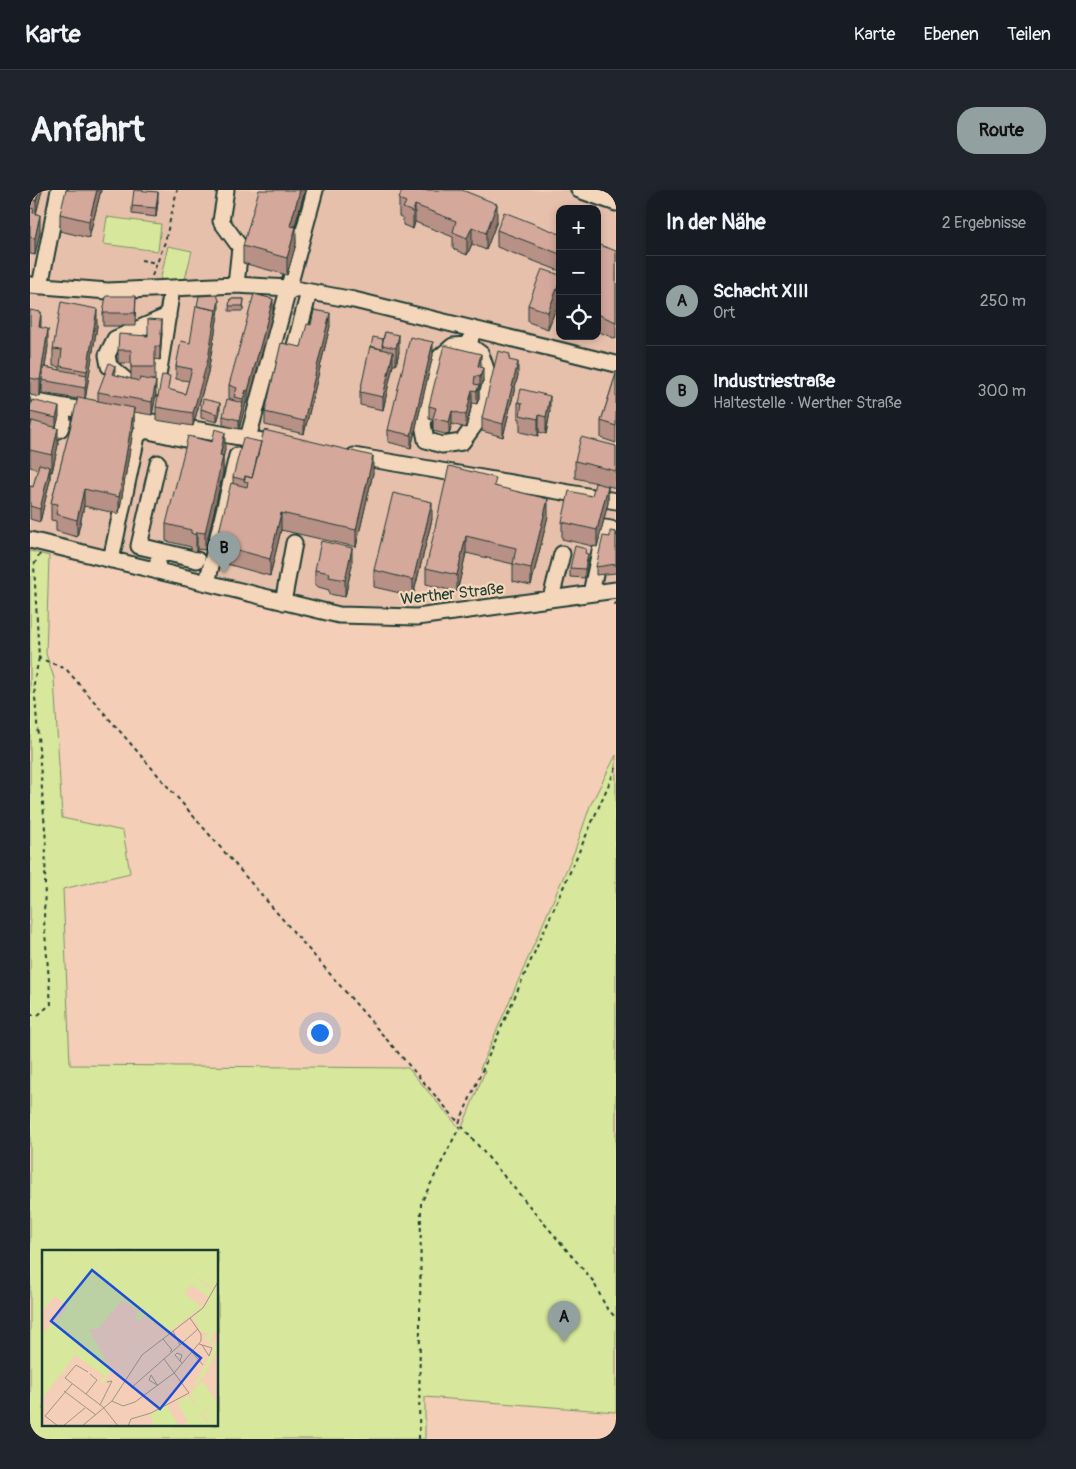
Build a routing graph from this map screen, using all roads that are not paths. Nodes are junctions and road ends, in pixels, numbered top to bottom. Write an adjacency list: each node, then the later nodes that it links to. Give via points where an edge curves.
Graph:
1 (59, 190): 7 (street)
2 (226, 190): 6 (street, via 221,222 240,247)
3 (315, 190): 8 (street)
4 (579, 190): 5 (street)
5 (616, 203)
6 (236, 285): 8 (street); 9 (street)
7 (35, 286): 9 (street, via 108,291)
8 (289, 288): 10 (street); 22 (street)
9 (172, 289): 13 (street)
10 (309, 292): 11 (street); 14 (street)
11 (304, 311): 12 (street); 16 (street)
12 (323, 315)
13 (168, 316): 13 (street, via 156,388 129,383 110,366 107,355 116,339)
14 (473, 330): 15 (street); 17 (street)
15 (469, 345): 15 (street, via 453,346 440,357 423,424 426,440 442,445 462,442 476,422 487,372 481,354)
16 (295, 346)
17 (616, 364)
18 (30, 401): 19 (street)
19 (61, 407): 20 (street, via 63,421 60,429 50,433); 22 (street)
20 (30, 430)
21 (185, 438): 33 (street, via 144,430 137,436)
22 (248, 438): 23 (street)
23 (297, 446)
24 (335, 453): 27 (street)
25 (237, 456): 36 (street)
26 (158, 463): 31 (street, via 139,546)
27 (616, 501)
28 (612, 529): 38 (street, via 605,528)
29 (30, 540): 33 (street, Werther Straße)
30 (294, 543): 40 (street)
31 (160, 551): 34 (street); 35 (street)
32 (562, 554): 39 (street)
33 (111, 560): 35 (street, Werther Straße)
34 (197, 560)
35 (156, 571): 36 (street, Werther Straße)
36 (206, 583): 40 (street, Werther Straße)
37 (616, 590): 38 (street, Werther Straße)
38 (591, 593): 39 (street, Werther Straße)
39 (551, 598): 40 (street, Werther Straße, via 418,617 339,615)
40 (283, 602)

